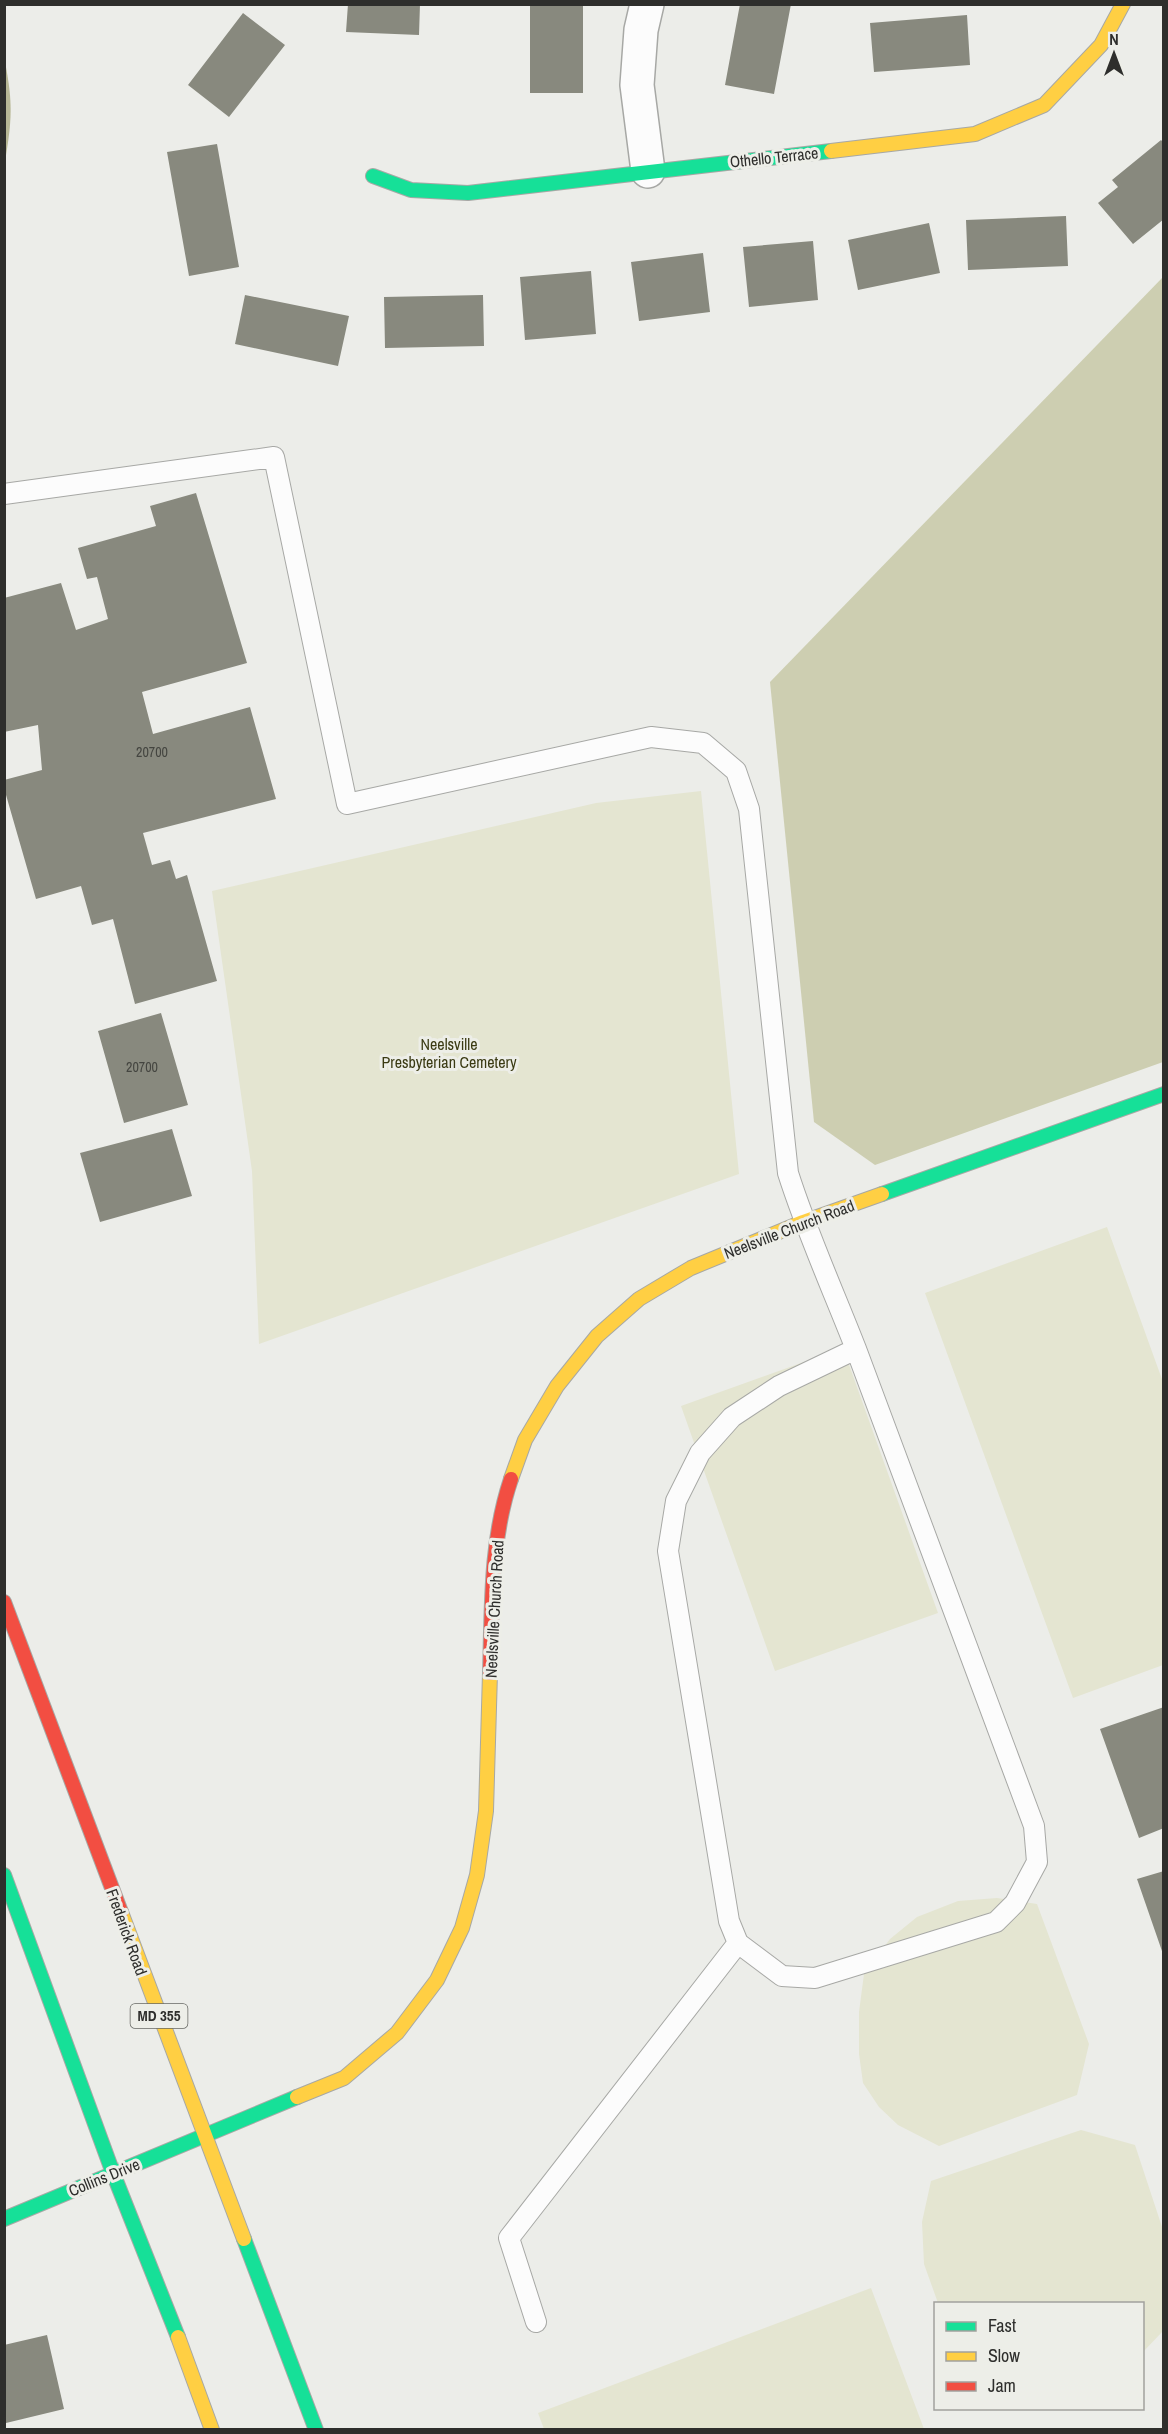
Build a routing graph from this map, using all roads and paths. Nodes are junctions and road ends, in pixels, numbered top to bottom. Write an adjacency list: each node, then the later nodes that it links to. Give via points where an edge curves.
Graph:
1 (647, 4): 3 (street, via 637,85)
2 (1123, 4): 3 (street, Othello Terrace, via 1101,45 1044,105 975,134)
3 (648, 171): 4 (street, Othello Terrace, via 468,193 411,190)
4 (372, 176)
5 (4, 494): 7 (lane, via 274,457 347,804 651,737 703,743 736,771 749,809 788,1173)
6 (1164, 1094): 7 (street, Neelsville Church Road)
7 (803, 1222): 8 (lane); 12 (street, Neelsville Church Road, via 691,1268 639,1299 597,1336 557,1386 525,1440 506,1494 494,1556 486,1811 477,1875 462,1928 437,1980 397,2033 344,2078)
8 (856, 1349): 11 (lane, via 779,1386 732,1417 700,1453 676,1501 668,1551 729,1921); 11 (lane, via 1034,1826 1036,1862 1015,1903 996,1922 815,1978 782,1976)
9 (4, 1602): 12 (street, Frederick Road / MD 355)
10 (4, 1875): 13 (street)
11 (738, 1942): 15 (lane, via 509,2238)
12 (204, 2138): 13 (street, Collins Drive); 17 (street, Frederick Road / MD 355)
13 (113, 2173): 14 (street, Collins Drive); 16 (street)
14 (4, 2219)
15 (536, 2322)
16 (212, 2430)
17 (316, 2430)

